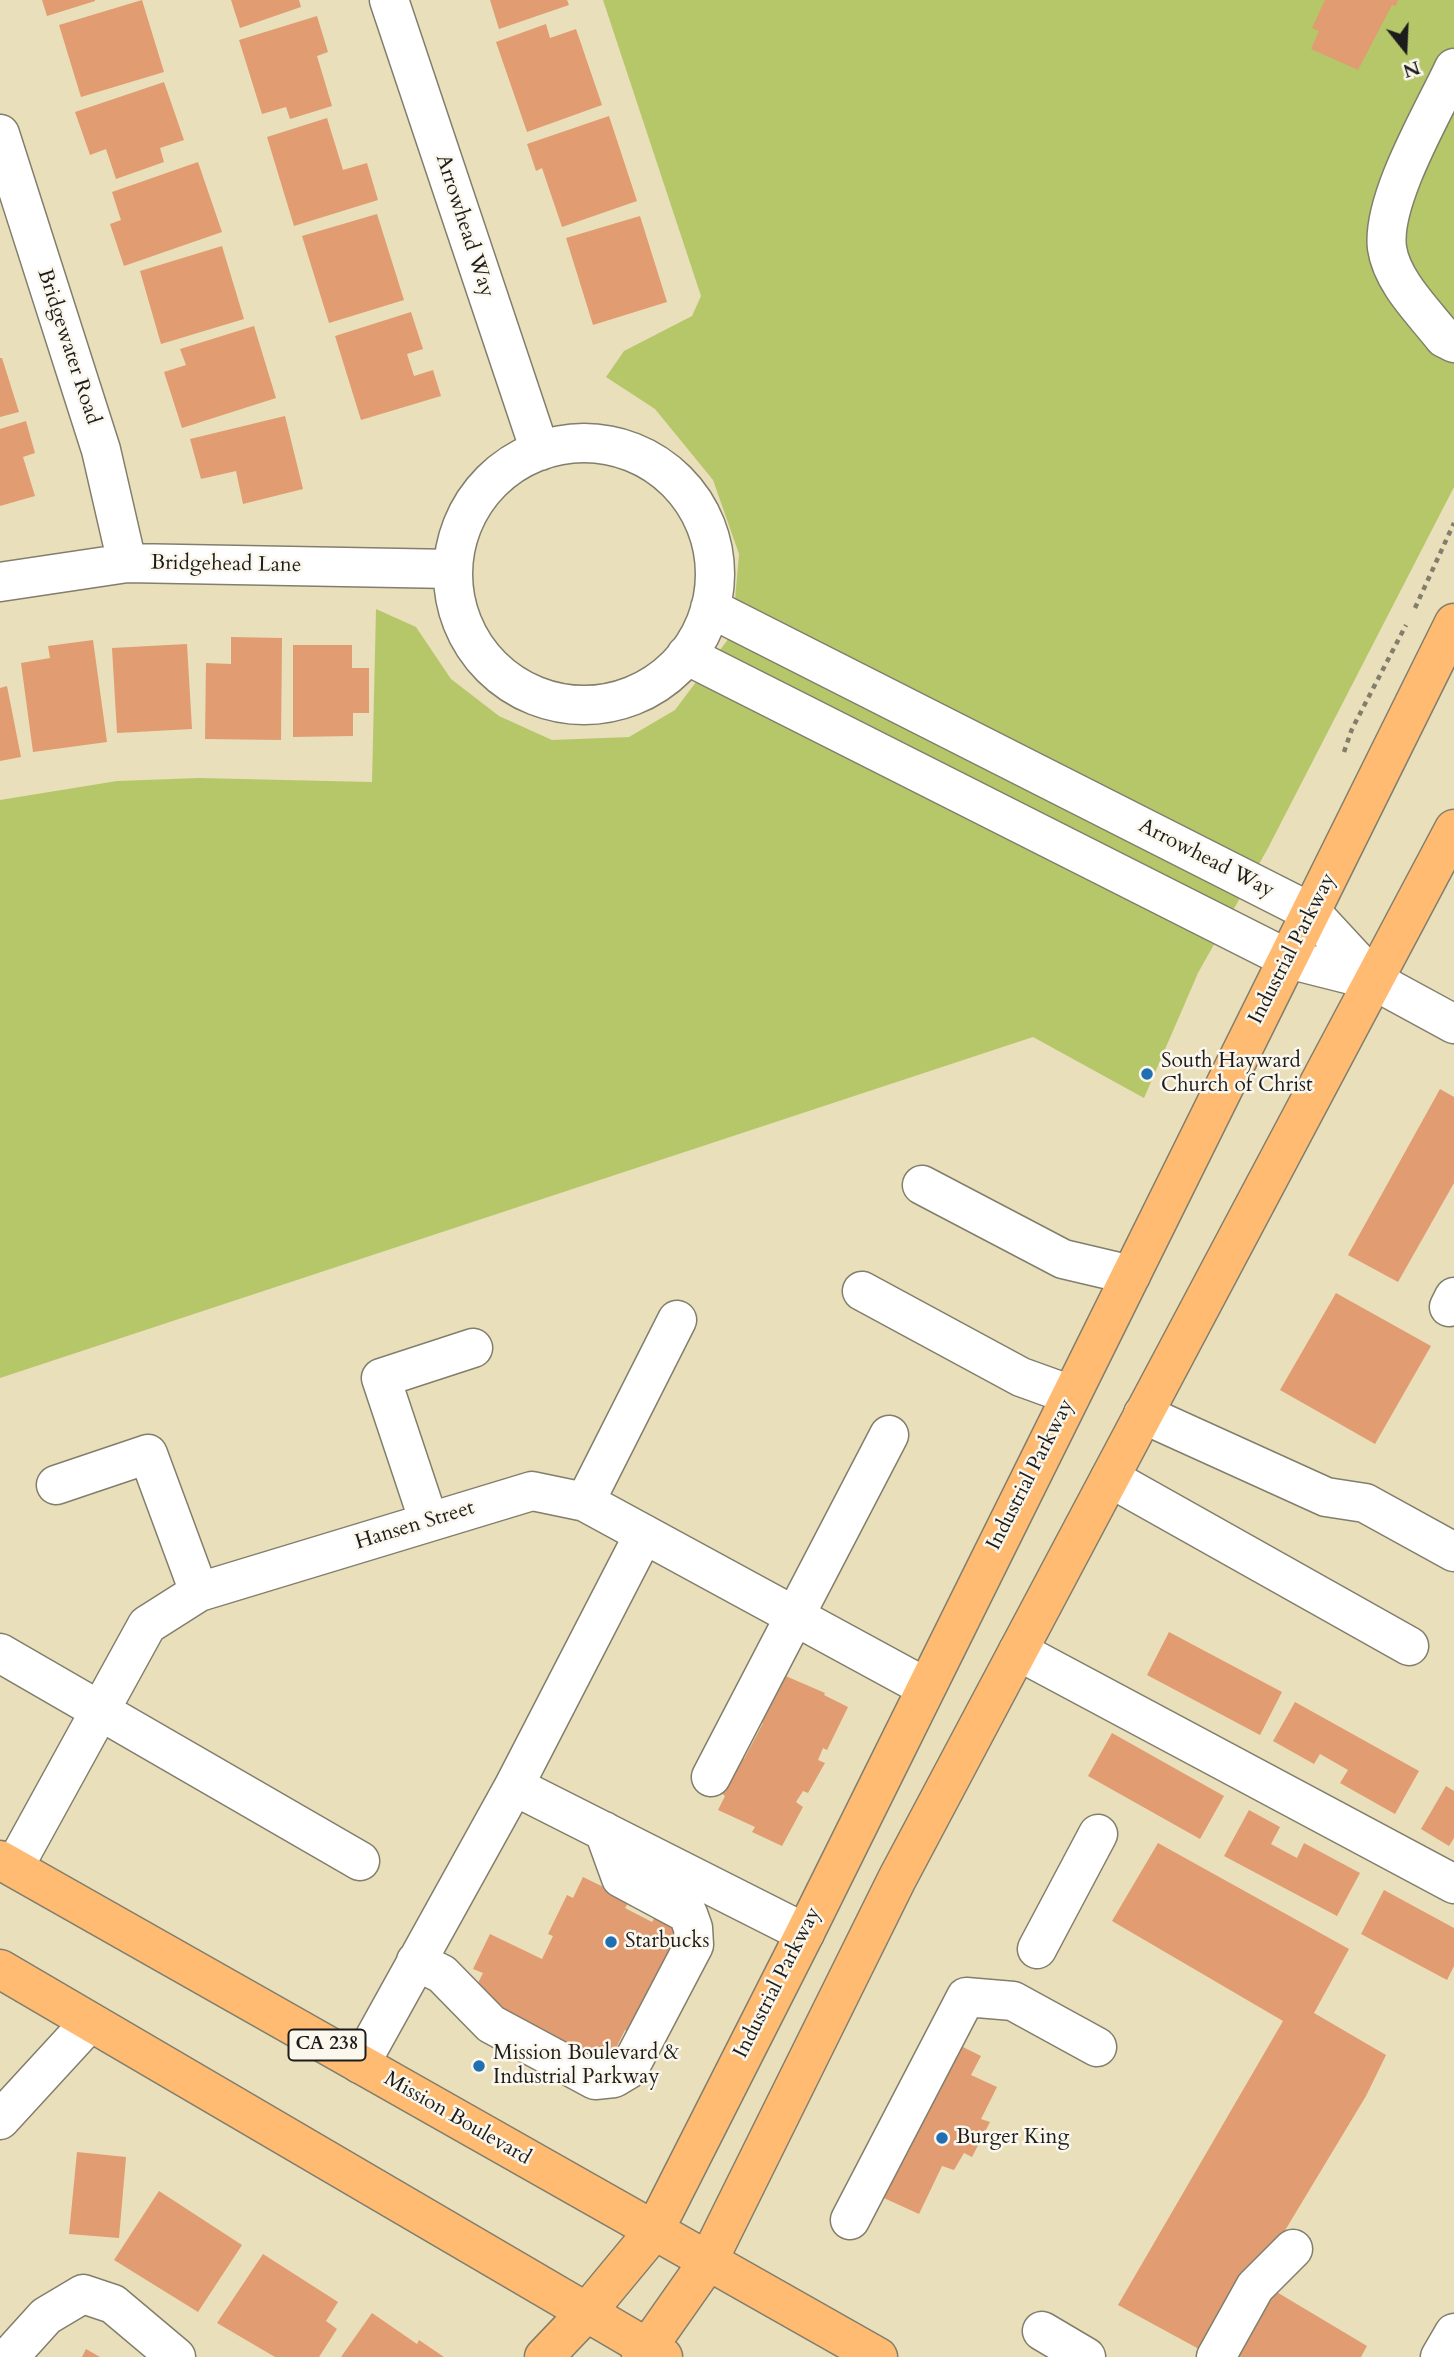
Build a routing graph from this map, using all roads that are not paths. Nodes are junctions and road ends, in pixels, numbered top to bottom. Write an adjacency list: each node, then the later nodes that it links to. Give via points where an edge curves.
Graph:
1 (389, 0): 5 (street, Arrowhead Way)
2 (1454, 68): 4 (street, via 1391,203 1387,248 1402,286)
3 (0, 134): 6 (street, Bridgewater Road, via 101,450)
4 (1451, 333)
5 (540, 451): 7 (street, via 502,472 479,495 459,533); 9 (street, via 560,445 599,444 636,454 670,475 696,507 711,541 715,579)
6 (127, 563): 7 (street, Bridgehead Lane); 8 (street, Bridgehead Lane)
7 (453, 569): 11 (street, via 456,601 474,646 511,682 545,699 585,705 625,698 658,681)
8 (0, 582)
9 (710, 608): 11 (street); 13 (street, Arrowhead Way)
10 (1454, 623): 13 (main road, Industrial Parkway)
11 (686, 655): 14 (street)
12 (1454, 828): 15 (main road)
13 (1312, 913): 14 (main road, Industrial Parkway); 15 (street, Arrowhead Way)
14 (1288, 960): 15 (street); 18 (main road, Industrial Parkway)
15 (1375, 981): 16 (street); 23 (main road)
16 (1454, 1024)
17 (922, 1185): 18 (street, via 1063,1259)
18 (1131, 1275): 22 (main road, Industrial Parkway)
19 (862, 1291): 22 (street, via 1021,1377)
20 (677, 1320): 27 (street)
21 (473, 1348): 28 (street, via 381,1378)
22 (1071, 1395): 36 (main road, Industrial Parkway)
23 (1143, 1414): 25 (main road); 30 (street, via 1326,1497 1365,1503)
24 (889, 1435): 32 (street)
25 (1110, 1478): 33 (street); 34 (main road)
26 (56, 1485): 31 (street, via 148,1454)
27 (585, 1502): 28 (street, Hansen Street, via 532,1491); 29 (street, Hansen Street)
28 (429, 1522): 31 (street, Hansen Street)
29 (644, 1534): 32 (street, Hansen Street); 39 (street)
30 (1454, 1552)
31 (199, 1592): 37 (street, Hansen Street, via 147,1625)
32 (795, 1616): 36 (street, Hansen Street); 38 (street)
33 (1409, 1646)
34 (1018, 1651): 44 (street); 56 (main road, via 897,1879)
35 (0, 1653): 37 (street)
36 (925, 1687): 45 (main road, Industrial Parkway)
37 (100, 1710): 42 (street); 43 (street, Hansen Street)
38 (712, 1777)
39 (514, 1786): 40 (street); 47 (street)
40 (604, 1831): 45 (street); 47 (street, via 621,1878 688,1914 693,1928 694,1945 629,2069 614,2078 595,2080 491,2024 442,1974)
41 (1098, 1834): 46 (street)
42 (360, 1861)
43 (7, 1863): 51 (main road, Mission Boulevard / CA 238)
44 (1454, 1884)
45 (805, 1933): 54 (main road, Industrial Parkway)
46 (1037, 1949)
47 (416, 1961): 51 (street)
48 (0, 1969): 49 (main road)
49 (90, 2022): 52 (street); 57 (main road)
50 (1097, 2048): 53 (street, via 1013,2001 966,1997)
51 (360, 2064): 54 (main road, Mission Boulevard / CA 238)
52 (0, 2120)
53 (850, 2220)
54 (654, 2231): 56 (main road, Mission Boulevard / CA 238); 57 (main road, Industrial Parkway)
55 (1293, 2249): 66 (street, via 1255,2287)
56 (707, 2263): 60 (main road); 64 (main road, Mission Boulevard)
57 (586, 2313): 60 (main road); 63 (main road, Industrial Parkway)
58 (1042, 2331): 65 (street)
59 (1454, 2333): 67 (street)
60 (651, 2354)
61 (9, 2357): 62 (street, via 46,2316 83,2294 113,2304)
62 (176, 2357)
63 (544, 2357)
64 (878, 2357)
65 (1086, 2357)
66 (1216, 2357)
67 (1440, 2357)

